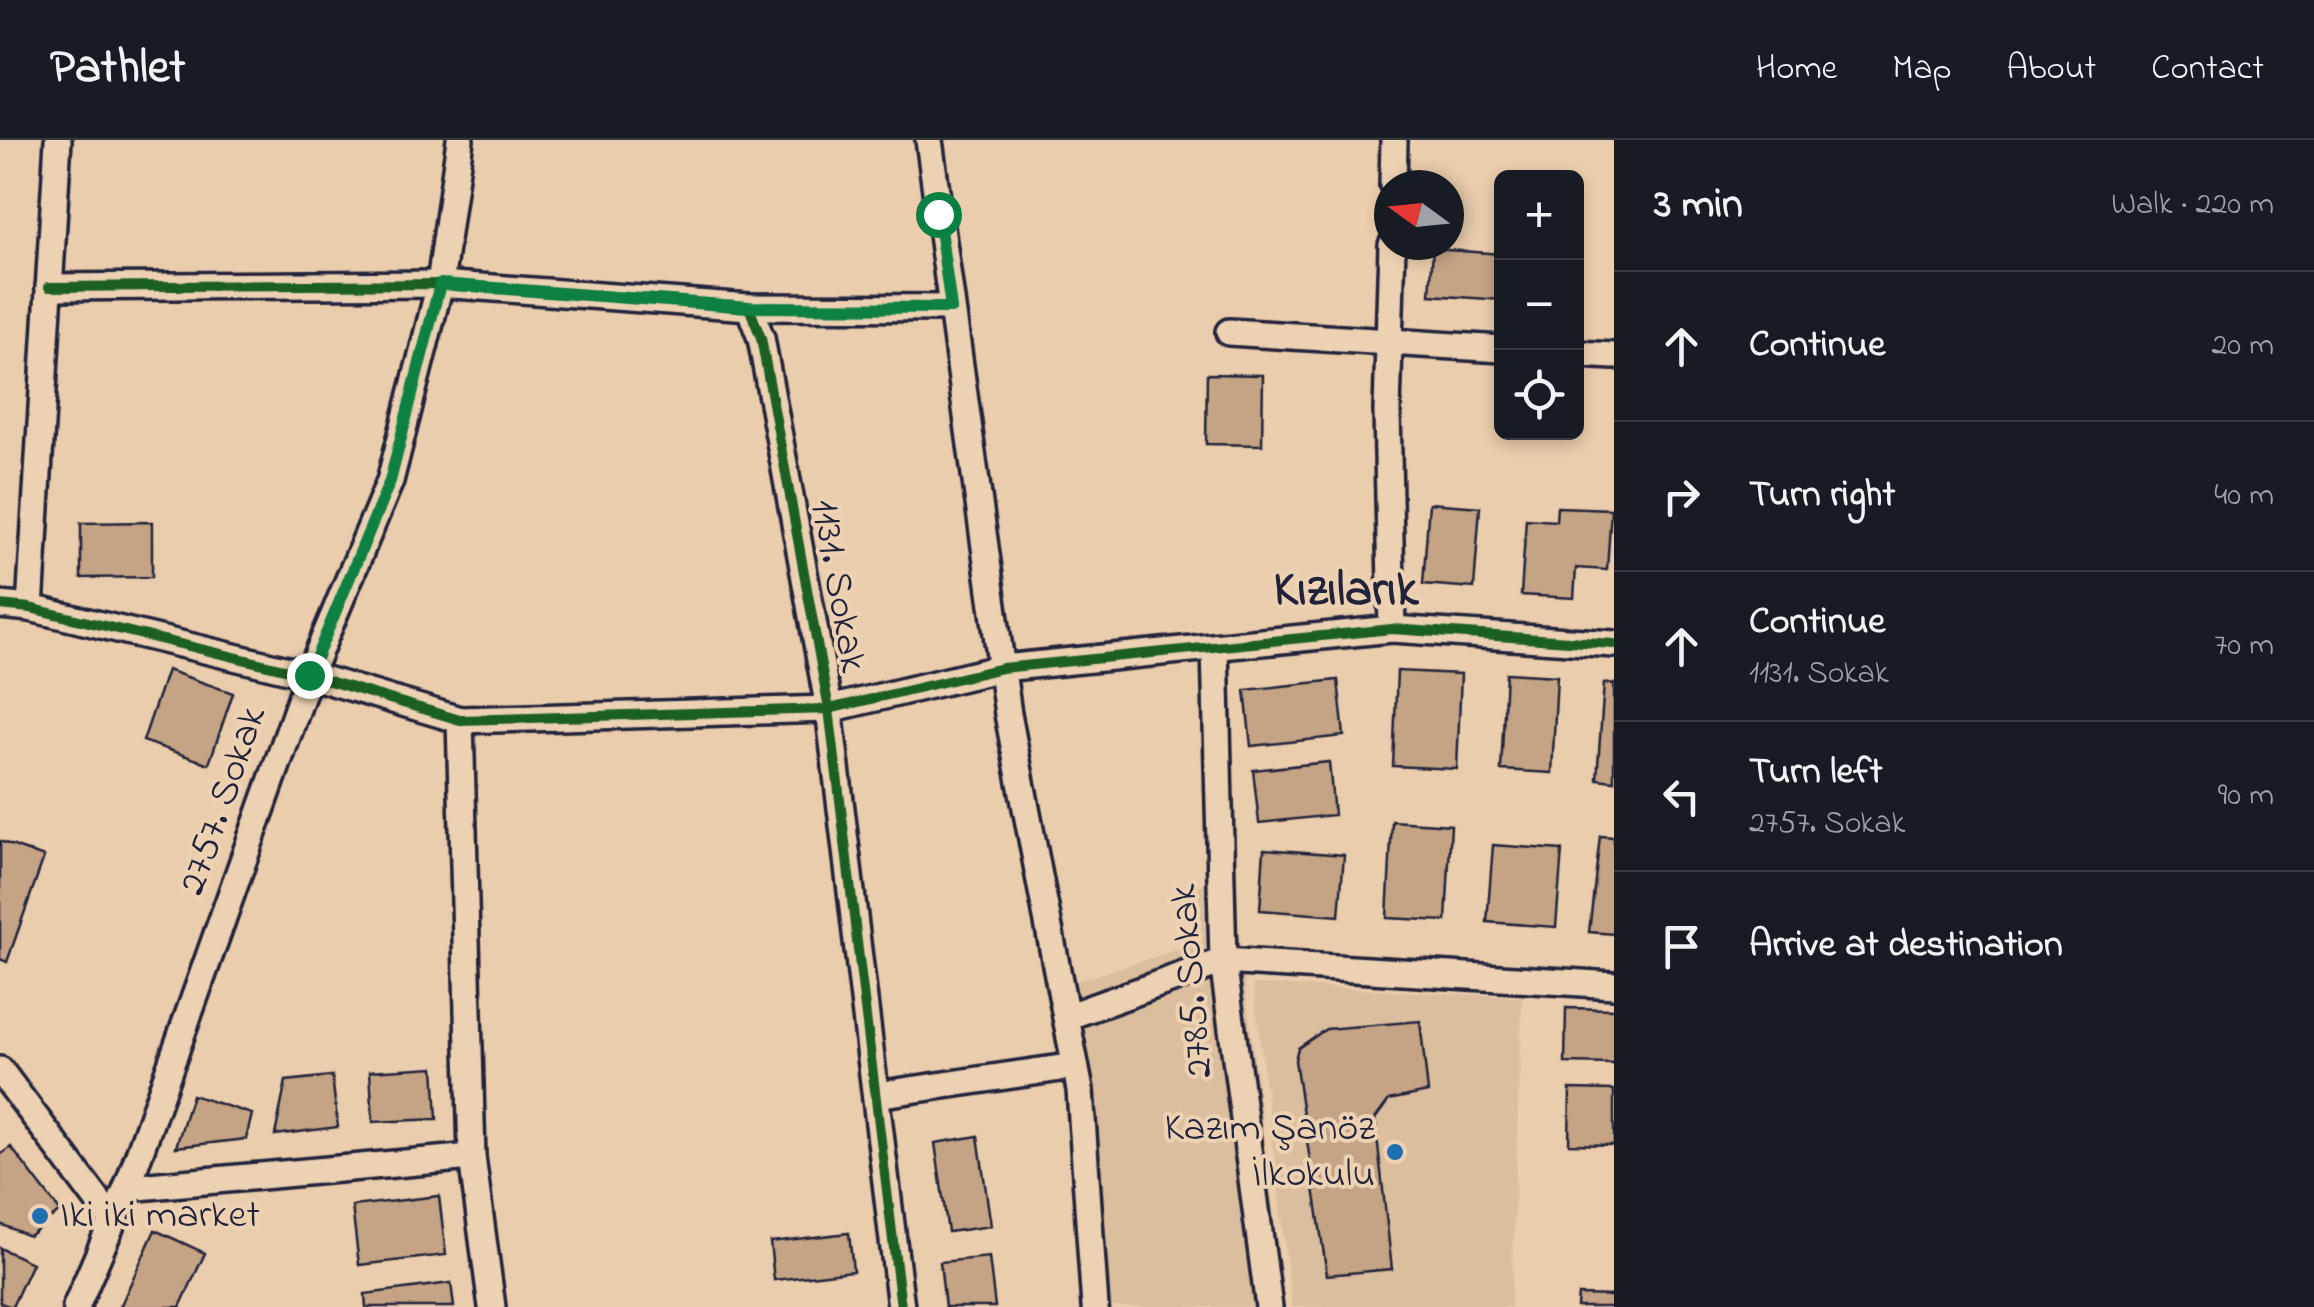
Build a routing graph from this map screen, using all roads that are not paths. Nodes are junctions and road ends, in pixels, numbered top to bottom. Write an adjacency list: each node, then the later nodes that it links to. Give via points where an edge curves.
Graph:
1 (58, 140): 8 (street)
2 (460, 140): 7 (street, 2757. Sokak)
3 (930, 140): 10 (street)
4 (1394, 140): 5 (street)
5 (1393, 170)
6 (1392, 260): 12 (street)
7 (440, 284): 8 (street); 9 (street); 22 (street, 2757. Sokak, via 390,481)
8 (49, 287): 17 (street)
9 (749, 307): 10 (street); 23 (street, 1131. Sokak, via 762,338)
10 (951, 308): 21 (street)
11 (1230, 332): 12 (street)
12 (1391, 343): 13 (street); 18 (street)
13 (1494, 349)
14 (1584, 354): 15 (street)
15 (1614, 356)
16 (0, 606): 17 (street)
17 (30, 608): 22 (street)
18 (1392, 630): 19 (street); 20 (street)
19 (1614, 644)
20 (1215, 647): 21 (street); 25 (street, 2785. Sokak)
21 (1002, 668): 23 (street); 27 (street)
22 (309, 675): 24 (street); 32 (street, 2757. Sokak)
23 (829, 709): 24 (street); 30 (street, 1131. Sokak)
24 (460, 720): 31 (street)
25 (1223, 962): 26 (street); 27 (street); 38 (street, 2785. Sokak)
26 (1614, 984)
27 (1066, 1017): 28 (street)
28 (1076, 1066): 30 (street); 37 (street)
29 (0, 1070): 33 (street)
30 (876, 1095): 36 (street, 1131. Sokak)
31 (472, 1158): 32 (street); 35 (street)
32 (128, 1188): 33 (street, 2757. Sokak)
33 (113, 1222): 34 (street, 2757. Sokak)
34 (76, 1307)
35 (492, 1307)
36 (901, 1307)
37 (1096, 1307)
38 (1269, 1307)

